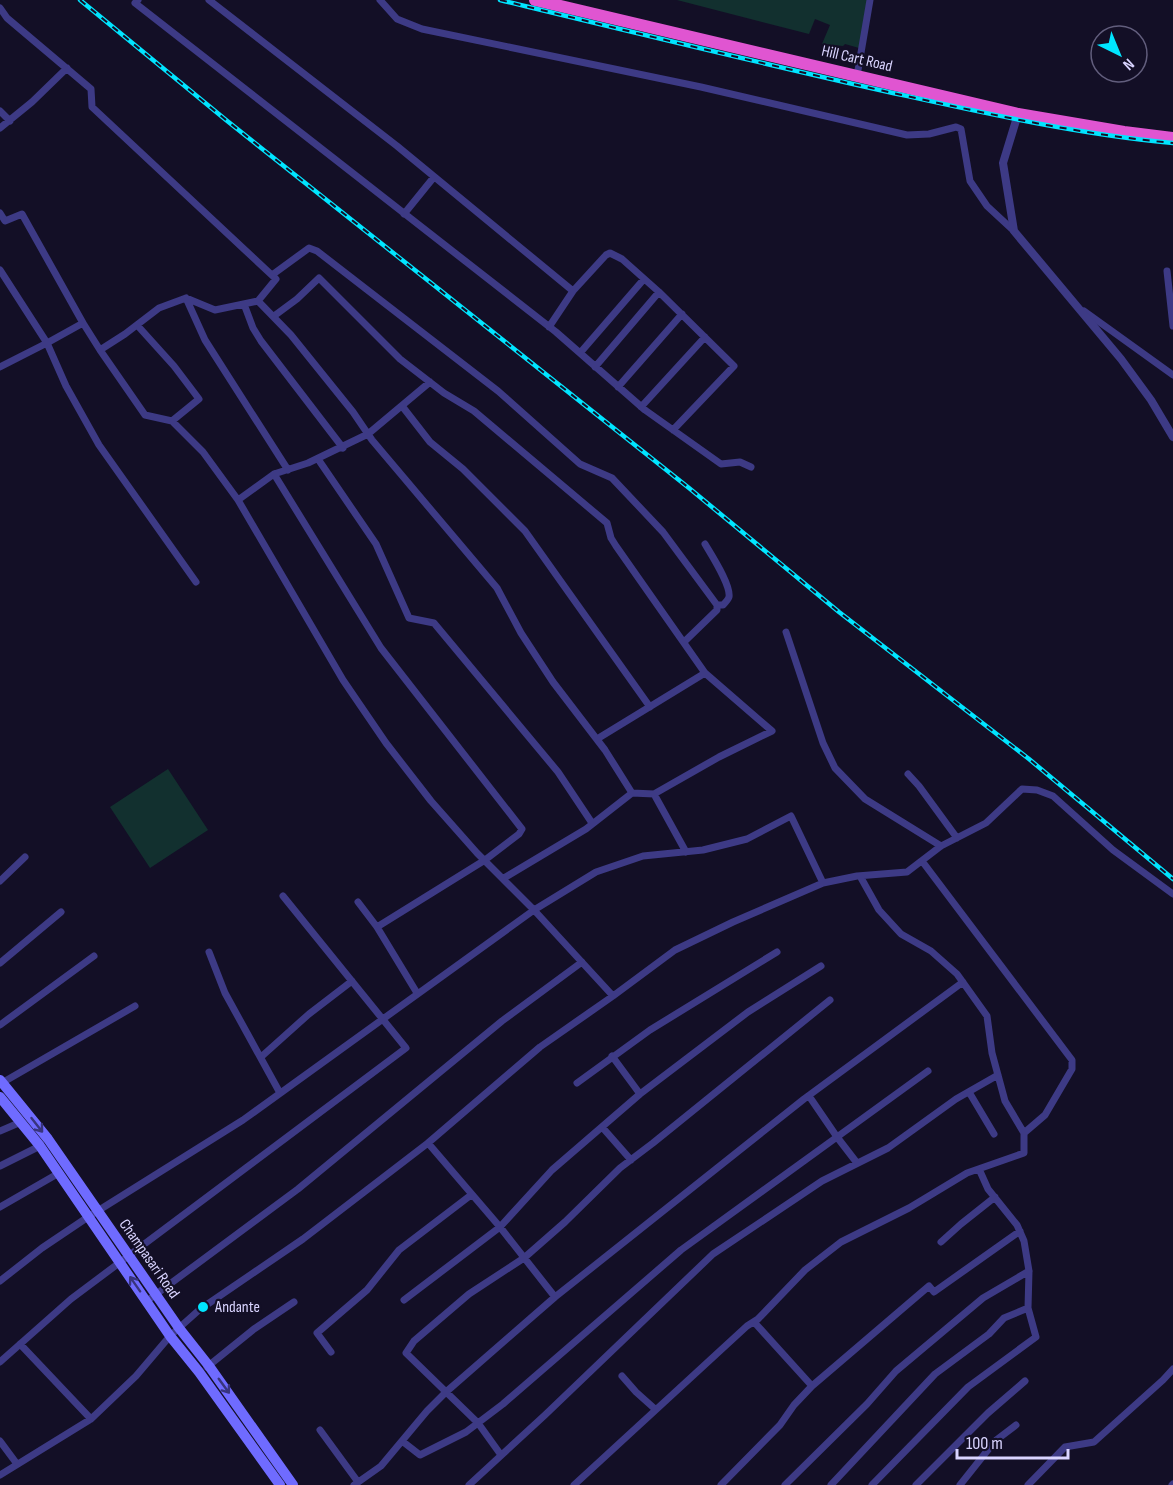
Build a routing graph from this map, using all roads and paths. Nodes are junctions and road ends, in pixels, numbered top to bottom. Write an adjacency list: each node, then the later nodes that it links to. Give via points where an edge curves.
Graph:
1 (138, 0): 16 (street, via 135,3)
2 (209, 0): 14 (street)
3 (380, 0): 17 (street, via 397,19 422,29 907,135 961,129 970,181 987,206)
4 (535, 0): 8 (highway, Hill Cart Road)
5 (870, 0): 8 (street)
6 (0, 8): 7 (street)
7 (67, 68): 11 (street); 20 (street, via 91,89 92,107)
8 (857, 76): 10 (highway, Hill Cart Road)
9 (0, 111): 11 (street)
10 (1018, 114): 13 (highway, Hill Cart Road); 17 (street, via 1003,163)
11 (10, 121): 12 (street)
12 (0, 128)
13 (1173, 138)
14 (434, 177): 16 (street); 22 (street)
15 (0, 213): 30 (street, via 5,221 22,214)
16 (404, 214): 33 (street)
17 (1014, 231): 27 (street)
18 (0, 270): 35 (street)
19 (1167, 271): 32 (street)
20 (272, 275): 25 (street, via 276,279); 57 (street, via 309,248 317,251 498,391 580,464 612,478 663,532)
21 (644, 279): 22 (street, via 622,259 610,254); 23 (street); 37 (street)
22 (573, 291): 33 (street)
23 (659, 292): 28 (street); 39 (street)
24 (186, 298): 26 (street, via 215,309); 31 (street, via 159,308); 52 (street, via 205,340)
25 (258, 301): 26 (street); 29 (street)
26 (244, 304): 49 (street, via 261,341)
27 (1077, 306): 40 (street); 48 (street, via 1139,383)
28 (682, 314): 34 (street); 42 (street)
29 (274, 316): 41 (street, via 320,278 400,359); 47 (street)
30 (82, 323): 35 (street); 36 (street)
31 (137, 325): 36 (street); 45 (street, via 199,399)
32 (1173, 326)
33 (549, 327): 37 (street)
34 (705, 337): 44 (street); 46 (street, via 734,366)
35 (47, 343): 38 (street); 56 (street, via 99,445)
36 (100, 350): 45 (street, via 145,415)
37 (580, 353): 39 (street)
38 (0, 367)
39 (595, 367): 42 (street)
40 (1173, 375)
41 (430, 382): 43 (street); 59 (street, via 474,411 607,523 616,546)
42 (618, 387): 44 (street)
43 (402, 406): 47 (street); 61 (street, via 430,442 464,469 525,531)
44 (641, 407): 46 (street)
45 (172, 421): 54 (street, via 203,452)
46 (673, 430): 51 (street, via 721,464 740,462)
47 (368, 434): 49 (street); 62 (street, via 497,588 553,682)
48 (1173, 437)
49 (343, 448): 50 (street)
50 (318, 459): 52 (street); 66 (street, via 376,544 409,618 434,623 558,772)
51 (751, 467)
52 (288, 470): 53 (street)
53 (274, 474): 54 (street); 71 (street, via 381,648 522,829)
54 (238, 500): 71 (street, via 337,670 386,743 431,801)
55 (705, 544): 57 (street, via 728,591 726,602)
56 (196, 582)
57 (717, 605): 59 (street, via 717,610)
58 (786, 632): 68 (street, via 835,768 865,799)
59 (684, 642): 60 (street)
60 (705, 672): 61 (street); 65 (street, via 772,731)
61 (650, 707): 62 (street)
62 (597, 739): 64 (street)
63 (908, 774): 67 (street)
64 (632, 793): 65 (street); 66 (street)
65 (654, 794): 69 (street)
66 (592, 823): 74 (street)
67 (957, 838): 68 (street); 77 (street, via 986,823 1022,789 1037,790 1053,796 1113,850)
68 (941, 846): 72 (street)
69 (686, 852): 76 (street, via 747,839 792,816); 80 (street, via 643,856 596,872)
70 (25, 858): 75 (street)
71 (485, 860): 74 (street); 82 (street)
72 (922, 861): 73 (street, via 907,872); 111 (street, via 1072,1060 1072,1069 1045,1115)
73 (860, 876): 76 (street); 90 (street, via 879,910 902,934 931,951)
74 (504, 878): 80 (street)
75 (0, 881)
76 (823, 883): 92 (street, via 675,950)
77 (1173, 894)
78 (282, 896): 89 (street)
79 (358, 903): 82 (street)
80 (534, 910): 86 (street); 91 (street)
81 (62, 912): 87 (street)
82 (377, 927): 91 (street)
83 (208, 952): 98 (street, via 225,993)
84 (777, 952): 97 (street)
85 (94, 956): 96 (street)
86 (582, 962): 92 (street); 134 (street, via 502,1021 298,1189)
87 (0, 963)
88 (821, 966): 105 (street, via 748,1012)
89 (352, 981): 95 (street); 98 (street)
90 (963, 982): 100 (street, via 987,1016); 106 (street)
91 (417, 993): 95 (street)
92 (613, 996): 114 (street, via 540,1047)
93 (830, 1000): 116 (street)
94 (135, 1006): 101 (street)
95 (380, 1019): 104 (street); 130 (street, via 406,1048)
96 (0, 1025)
97 (612, 1056): 102 (street); 105 (street)
98 (261, 1057): 104 (street)
99 (928, 1071): 113 (street)
100 (998, 1075): 103 (street); 111 (street, via 1005,1101)
101 (1, 1082): 124 (main road, Champasari Road, one-way to 124, via 48,1139)
102 (577, 1083)
103 (969, 1092): 112 (street); 117 (street, via 888,1148)
104 (280, 1093): 124 (street)
105 (640, 1094): 109 (street)
106 (808, 1096): 113 (street); 133 (street)
107 (0, 1097): 108 (main road, Champasari Road)
108 (21, 1122): 110 (street); 115 (main road, Champasari Road)
109 (602, 1127): 116 (street); 126 (street, via 552,1170)
110 (0, 1131)
111 (1024, 1133): 119 (street, via 1024,1154)
112 (994, 1134)
113 (837, 1137): 117 (street); 152 (street, via 681,1250)
114 (428, 1143): 121 (street); 139 (street)
115 (40, 1146): 118 (street); 120 (main road, Champasari Road)
116 (631, 1160): 129 (street)
117 (857, 1163): 157 (street, via 713,1254)
118 (0, 1166)
119 (979, 1169): 122 (street); 138 (street, via 842,1242 805,1270)
120 (59, 1173): 123 (street); 125 (main road, Champasari Road)
121 (471, 1195): 126 (street); 142 (street, via 399,1250 367,1290 317,1333)
122 (995, 1197): 127 (street); 128 (street)
123 (0, 1207)
124 (98, 1211): 125 (street); 130 (main road, Champasari Road)
125 (88, 1217): 130 (main road, Champasari Road); 132 (street)
126 (500, 1227): 129 (street); 135 (street)
127 (1020, 1231): 131 (street); 148 (street, via 934,1292 929,1286)
128 (941, 1242)
129 (524, 1258): 133 (street); 149 (street, via 469,1293 414,1341 406,1353)
130 (124, 1259): 134 (main road, Champasari Road); 141 (street)
131 (1029, 1271): 137 (street); 166 (street, via 983,1298 896,1371)
132 (0, 1281)
133 (555, 1297): 149 (street)
134 (151, 1298): 139 (main road, Champasari Road); 140 (main road, Champasari Road)
135 (404, 1300)
136 (294, 1302): 144 (street)
137 (1028, 1308): 167 (street, via 1005,1318 935,1374); 168 (street, via 1036,1337 968,1387)
138 (754, 1322): 148 (street); 150 (street)
139 (179, 1328): 140 (street); 144 (main road, Champasari Road)
140 (170, 1336): 144 (main road, Champasari Road); 151 (street, via 136,1376)
141 (20, 1344): 143 (street); 151 (street)
142 (331, 1352)
143 (0, 1362)
144 (204, 1369): 161 (main road, Champasari Road); 162 (main road, Champasari Road, one-way to 162)
145 (1173, 1369): 171 (street, via 1094,1442 1065,1447)
146 (622, 1376): 150 (street)
147 (1025, 1381): 169 (street)
148 (812, 1386): 165 (street)
149 (446, 1392): 152 (street); 156 (street)
150 (655, 1409): 164 (street)
151 (90, 1419): 158 (street)
152 (478, 1423): 156 (street, via 420,1455); 157 (street)
153 (1016, 1425): 170 (street, via 994,1442)
154 (320, 1430): 160 (street)
155 (0, 1441): 158 (street)
156 (402, 1442): 160 (street, via 381,1466)
157 (501, 1455): 163 (street)
158 (17, 1464): 159 (street)
159 (0, 1475)
160 (356, 1484)
161 (280, 1485)
162 (293, 1485)
163 (468, 1485)
164 (574, 1485)
165 (721, 1485)
166 (784, 1485)
167 (831, 1485)
168 (872, 1485)
169 (916, 1485)
170 (960, 1485)
171 (1028, 1485)

